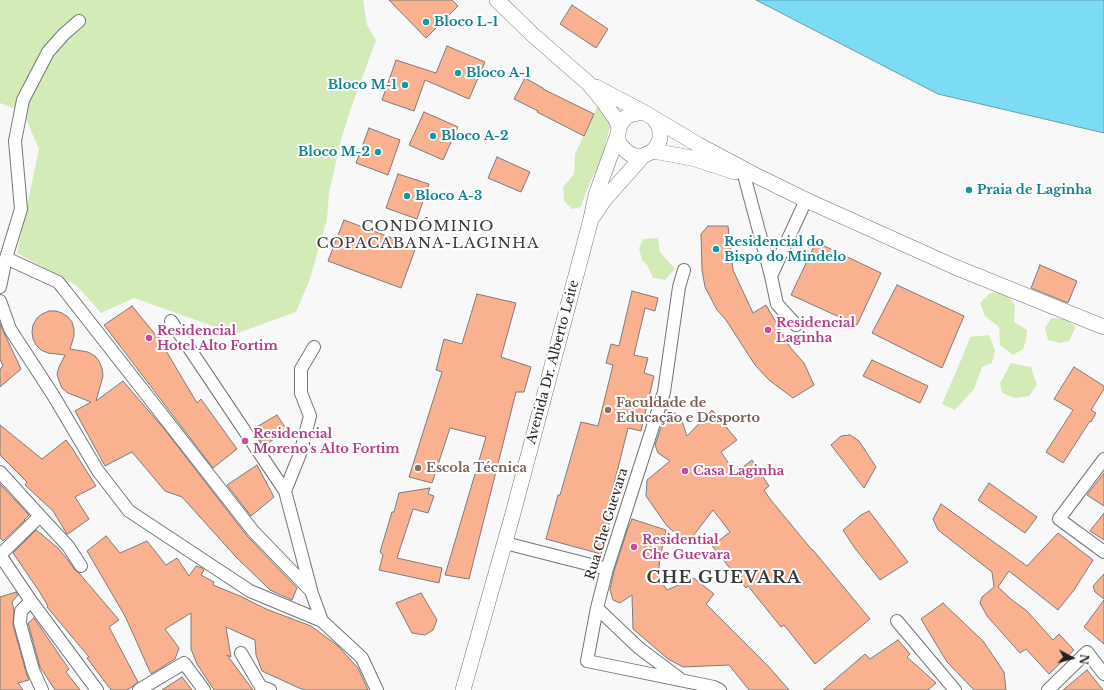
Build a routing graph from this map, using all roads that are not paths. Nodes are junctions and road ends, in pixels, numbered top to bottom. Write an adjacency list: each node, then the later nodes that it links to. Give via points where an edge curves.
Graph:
1 (497, 0): 3 (street)
2 (79, 21): 10 (street, via 48,52 23,100 15,141 21,209)
3 (588, 83): 4 (street); 5 (street, via 615,118)
4 (650, 117): 5 (street, via 632,114 626,117); 6 (street, via 659,126 660,139 657,146); 7 (street)
5 (618, 130): 6 (street, via 621,146 630,154 636,156); 9 (street, Avenida Dr. Alberto Leite, via 596,195)
6 (648, 153): 7 (street, via 692,158); 9 (street, Avenida Dr. Alberto Leite, via 604,200)
7 (750, 176): 8 (street); 12 (street)
8 (806, 200): 12 (street); 17 (street, via 955,267)
9 (591, 219): 23 (street, Avenida Dr. Alberto Leite)
10 (6, 258): 13 (street); 28 (street, via 58,282 253,531)
11 (684, 270): 27 (street, Rua Che Guevara, via 679,287 664,392)
12 (771, 276): 16 (street, via 777,304)
13 (0, 288)
14 (0, 301): 31 (street, via 10,329 98,471 129,511 250,592)
15 (171, 321): 21 (street)
16 (796, 325)
17 (1104, 327)
18 (314, 347): 21 (street, via 301,369 301,393 310,416 300,454)
19 (1104, 459): 24 (street, via 1059,519)
20 (0, 472): 22 (street)
21 (285, 492): 28 (street)
22 (40, 516): 25 (street); 26 (street, via 68,546)
23 (505, 542): 27 (street); 44 (street, Avenida Dr. Alberto Leite)
24 (1104, 552)
25 (0, 555): 29 (street)
26 (81, 566)
27 (607, 569): 30 (street, Rua Che Guevara)
28 (311, 591): 31 (street)
29 (31, 600): 38 (street, via 21,611 20,623 33,670); 39 (street)
30 (597, 608): 35 (street, via 639,648); 35 (street, Rua Che Guevara, via 587,661)
31 (322, 621): 43 (street, via 362,658)
32 (897, 621): 36 (street)
33 (240, 653): 42 (street, via 261,687)
34 (1103, 669): 45 (street, via 1087,652)
35 (682, 680): 37 (street, Rua Che Guevara)
36 (949, 688)
37 (716, 689)
38 (42, 690)
39 (97, 690)
40 (140, 690): 41 (street, via 184,663)
41 (204, 690)
42 (270, 690)
43 (378, 690)
44 (463, 690)
45 (1048, 690)

